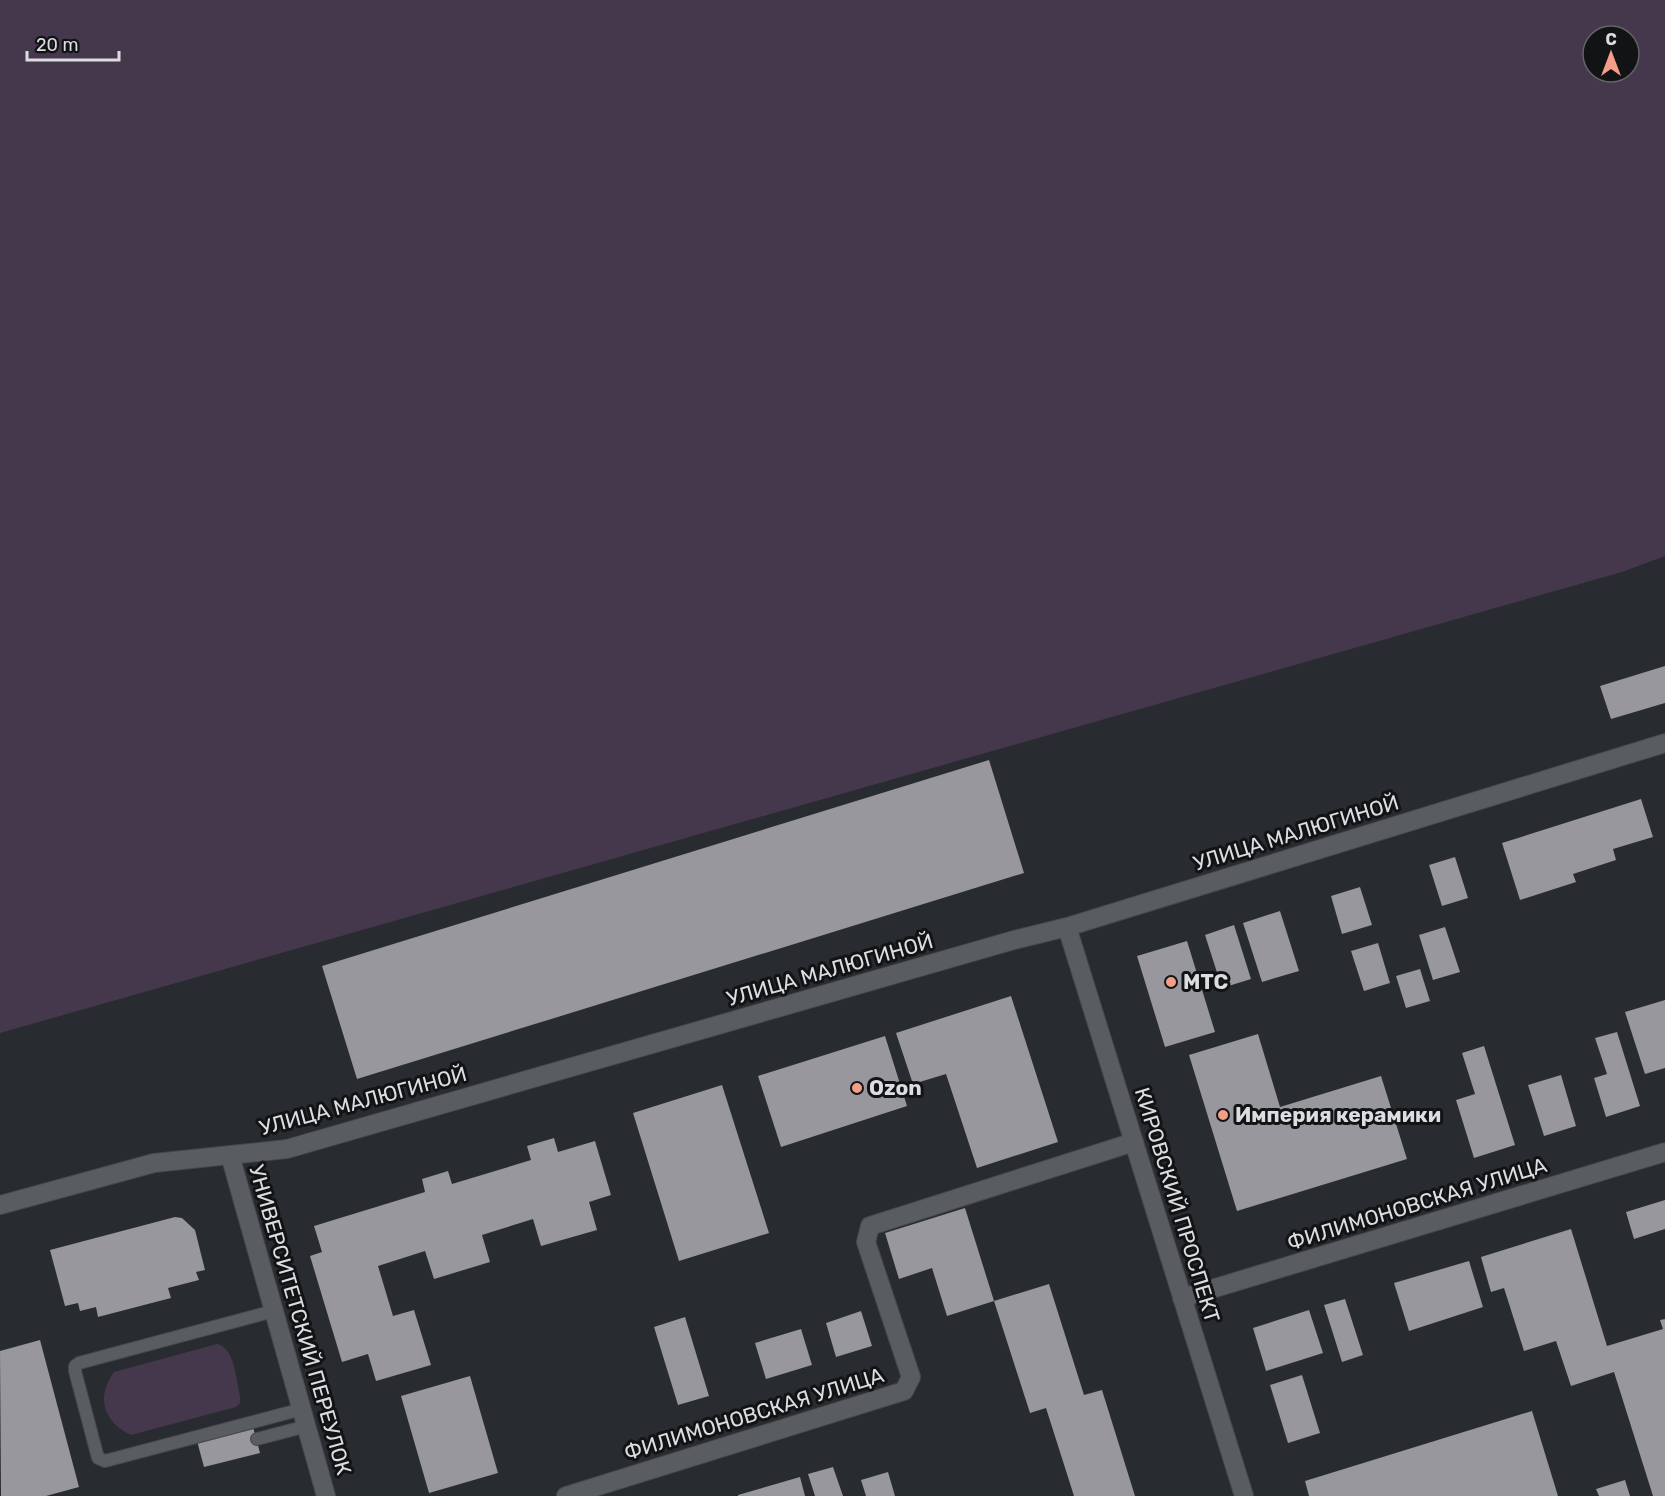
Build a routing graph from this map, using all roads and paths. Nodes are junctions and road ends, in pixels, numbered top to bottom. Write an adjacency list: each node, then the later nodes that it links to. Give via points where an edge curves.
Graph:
1 (1665, 743): 2 (street, УЛИЦА МАЛЮГИНОЙ)
2 (1067, 927): 3 (street, КИРОВСКИЙ ПРОСПЕКТ); 5 (street, УЛИЦА МАЛЮГИНОЙ, via 287,1149)
3 (1134, 1142): 7 (street, КИРОВСКИЙ ПРОСПЕКТ); 12 (street, ФИЛИМОНОВСКАЯ УЛИЦА, via 870,1226 866,1242 911,1377 904,1391)
4 (1665, 1152): 7 (street, ФИЛИМОНОВСКАЯ УЛИЦА)
5 (230, 1155): 6 (street, УЛИЦА МАЛЮГИНОЙ, via 154,1163); 8 (street, УНИВЕРСИТЕТСКИЙ ПЕРЕУЛОК)
6 (0, 1205)
7 (1182, 1298): 13 (street, КИРОВСКИЙ ПРОСПЕКТ)
8 (274, 1311): 9 (street, УНИВЕРСИТЕТСКИЙ ПЕРЕУЛОК); 9 (lane, via 75,1366 98,1458 105,1461)
9 (304, 1418): 10 (lane); 11 (street, УНИВЕРСИТЕТСКИЙ ПЕРЕУЛОК)
10 (256, 1439)
11 (326, 1496)
12 (566, 1496)
13 (1244, 1496)

